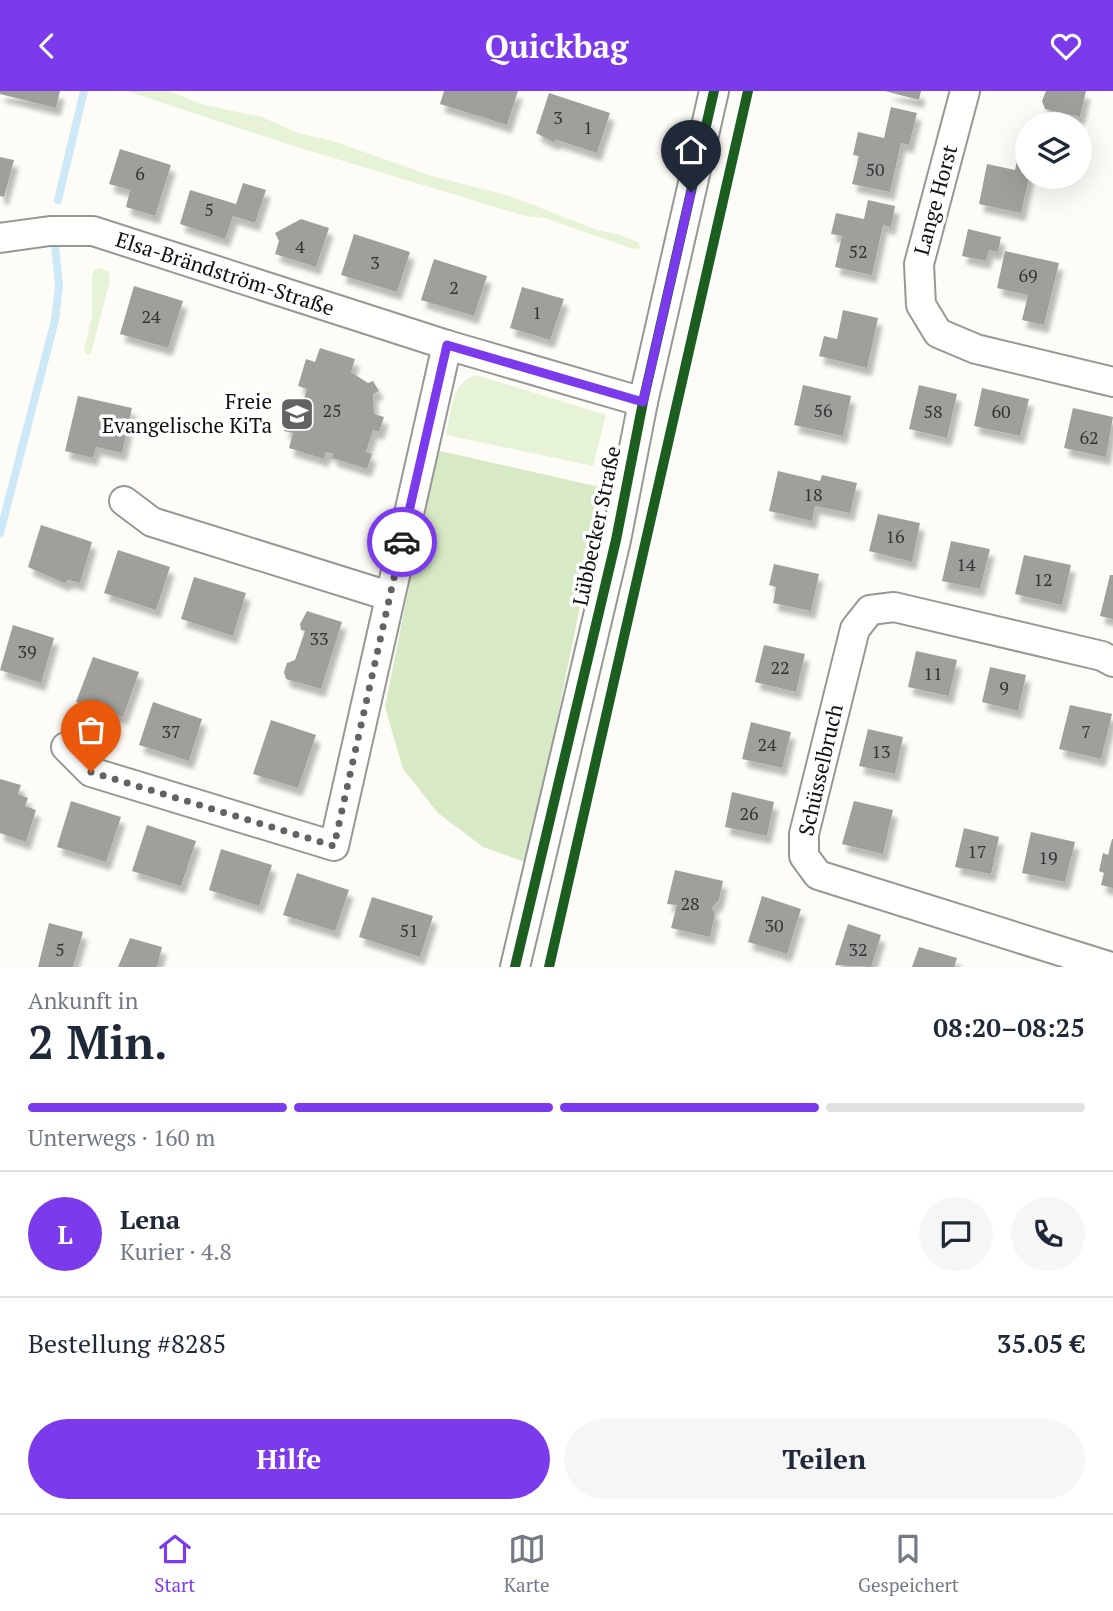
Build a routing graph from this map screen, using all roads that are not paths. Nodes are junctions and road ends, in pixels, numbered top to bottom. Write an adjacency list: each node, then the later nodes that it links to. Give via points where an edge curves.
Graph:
1 (965, 91): 5 (street, Lange Horst, via 919,264 921,305 938,333 976,349)
2 (711, 92): 6 (street, Lübbecker Straße)
3 (0, 238): 4 (street, Elsa-Brändström-Straße, via 93,231)
4 (447, 345): 6 (street, Elsa-Brändström-Straße); 8 (street)
5 (1113, 381)
6 (643, 402): 11 (street, Lübbecker Straße, via 616,540)
7 (124, 501): 8 (street, via 152,523)
8 (389, 596): 10 (street, via 334,846 91,772)
9 (1113, 662): 12 (street, Schüsselbruch, via 894,607 870,610 855,629 804,834 804,856 818,875)
10 (66, 747)
11 (515, 967)
12 (1111, 967)

